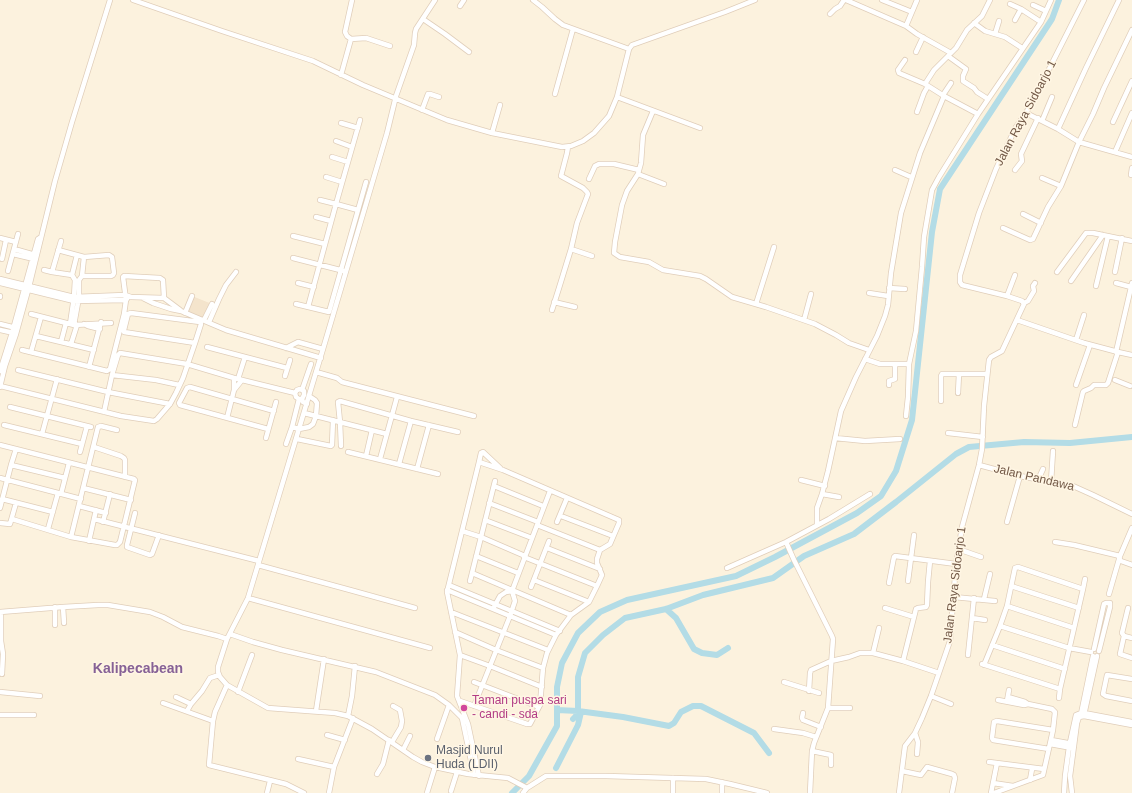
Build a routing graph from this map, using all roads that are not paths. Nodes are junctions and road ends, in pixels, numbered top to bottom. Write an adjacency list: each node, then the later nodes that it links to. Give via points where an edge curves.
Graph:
1 (110, 0): 112 (street, via 72,122)
2 (133, 0): 41 (street, via 314,61)
3 (352, 0): 33 (street, via 345,32)
4 (434, 0): 23 (street)
5 (464, 0): 18 (street)
6 (533, 0): 29 (street, via 558,22)
7 (755, 0): 36 (street, via 636,43)
8 (845, 0): 15 (street); 22 (street)
9 (882, 0): 21 (street)
10 (917, 0): 21 (street)
11 (990, 0): 27 (street, via 982,16)
12 (1051, 0): 20 (street)
13 (1084, 0): 57 (street, Jalan Raya Sidoarjo 1)
14 (1119, 0): 65 (street)
15 (853, 1): 28 (street)
16 (1010, 4): 19 (street)
17 (1033, 5): 20 (street)
18 (460, 6)
19 (1021, 9): 24 (street); 26 (street)
20 (1046, 11): 26 (street)
21 (912, 12): 28 (street)
22 (830, 14)
23 (423, 19): 37 (street); 50 (street, via 415,33 414,45)
24 (1015, 20)
25 (999, 21): 31 (street)
26 (1041, 22): 35 (street)
27 (974, 23): 31 (street); 39 (street)
28 (906, 26): 32 (street)
29 (573, 29): 36 (street); 45 (street)
30 (1132, 30): 68 (street)
31 (995, 34): 35 (street)
32 (923, 37): 38 (street); 39 (street)
33 (351, 39): 34 (street, via 366,38); 41 (street)
34 (390, 46)
35 (1022, 48): 51 (street)
36 (629, 49): 49 (street)
37 (469, 52)
38 (916, 52)
39 (950, 54): 44 (street, via 934,70); 51 (street, via 966,69 963,81)
40 (905, 60): 44 (street, via 898,72)
41 (341, 74): 50 (street)
42 (1132, 81): 61 (street)
43 (951, 83): 46 (street)
44 (926, 85): 46 (street); 55 (street)
45 (556, 94)
46 (944, 95): 58 (street); 81 (street)
47 (439, 97): 53 (street, via 428,94)
48 (1052, 97): 59 (street)
49 (619, 98): 54 (street); 70 (street, via 609,116 594,133)
50 (396, 99): 53 (street); 120 (street)
51 (988, 99): 58 (street)
52 (500, 104): 66 (street)
53 (422, 110): 66 (street)
54 (653, 111): 64 (street); 78 (street, via 643,134 642,160)
55 (917, 112)
56 (1132, 112): 71 (street)
57 (1026, 113): 59 (street); 143 (street, Jalan Raya Sidoarjo 1, via 1016,127 996,169 960,275 962,285)
58 (978, 114): 193 (street, via 932,190 924,237 916,331)
59 (1040, 119): 65 (street); 77 (street)
60 (360, 120): 63 (street)
61 (1113, 122)
62 (341, 123): 63 (street)
63 (358, 128): 69 (street)
64 (700, 128)
65 (1058, 129): 68 (street)
66 (492, 133): 70 (street)
67 (336, 141): 69 (street)
68 (1079, 142): 71 (street); 87 (street)
69 (352, 147): 74 (street)
70 (567, 150): 107 (street, via 561,177 583,188 588,194)
71 (1115, 152): 73 (street)
72 (332, 157): 74 (street)
73 (1132, 157)
74 (348, 162): 84 (street)
75 (1132, 168): 79 (street)
76 (895, 170): 81 (street)
77 (1015, 170)
78 (638, 172): 83 (street, via 614,164 599,164 595,166); 86 (street); 152 (street, via 622,205 614,253 620,257 649,262 662,270 700,276 732,297)
79 (1131, 175)
80 (326, 177): 84 (street)
81 (912, 177): 137 (street, via 899,220)
82 (1042, 178): 87 (street)
83 (589, 179)
84 (342, 182): 89 (street)
85 (366, 182): 90 (street)
86 (664, 184)
87 (1061, 186): 94 (street)
88 (320, 200): 89 (street)
89 (336, 204): 90 (street); 93 (street)
90 (358, 210): 120 (street)
91 (1023, 214): 94 (street)
92 (316, 217): 93 (street)
93 (331, 221): 105 (street)
94 (1041, 223): 95 (street, via 1031,240)
95 (1003, 228)
96 (18, 234): 104 (street)
97 (293, 236): 105 (street)
98 (1106, 236): 100 (street); 123 (street, via 1086,233); 128 (street); 134 (street)
99 (0, 238): 101 (street)
100 (1122, 238): 103 (street); 124 (street)
101 (6, 240): 104 (street); 115 (street)
102 (61, 241): 108 (street)
103 (1132, 241)
104 (16, 242): 109 (street)
105 (325, 244): 117 (street)
106 (774, 247): 152 (street)
107 (571, 249): 111 (street); 148 (street)
108 (58, 250): 110 (street); 121 (street)
109 (13, 251): 112 (street); 116 (street)
110 (77, 255): 113 (street); 126 (street)
111 (592, 256)
112 (35, 257): 136 (street)
113 (84, 257): 126 (street); 126 (street, via 112,257 114,273 111,276)
114 (293, 258): 117 (street)
115 (1, 259): 116 (street)
116 (10, 262): 119 (street)
117 (319, 265): 120 (street); 135 (street)
118 (44, 270): 121 (street)
119 (8, 271)
120 (344, 271): 157 (street)
121 (52, 272): 126 (street)
122 (236, 272): 163 (street)
123 (1057, 272)
124 (1115, 272)
125 (1015, 275): 143 (street)
126 (77, 278): 147 (street)
127 (0, 279): 136 (street)
128 (1071, 281)
129 (298, 283): 135 (street)
130 (1035, 283): 149 (street, via 1034,291)
131 (1116, 283): 133 (street)
132 (0, 284): 136 (street)
133 (1132, 285): 185 (street)
134 (1096, 286)
135 (314, 287): 153 (street)
136 (27, 288): 147 (street); 171 (street)
137 (889, 288): 138 (street); 142 (street)
138 (905, 290)
139 (869, 293): 142 (street)
140 (811, 294): 161 (street)
141 (192, 296): 156 (street)
142 (888, 296): 183 (street, via 888,305 881,326)
143 (1007, 296): 149 (street, Jalan Raya Sidoarjo 1)
144 (127, 297): 145 (street); 146 (street, via 124,276 160,278 163,280); 147 (street); 195 (street, via 110,369 106,371)
145 (143, 298): 146 (street); 156 (street)
146 (164, 298): 156 (street)
147 (76, 299): 167 (street)
148 (554, 302): 154 (street); 155 (street)
149 (1024, 303): 162 (street)
150 (212, 304): 163 (street)
151 (296, 304): 153 (street)
152 (756, 304): 161 (street)
153 (308, 307): 157 (street)
154 (575, 307)
155 (552, 310)
156 (183, 312): 163 (street)
157 (331, 313): 180 (street)
158 (31, 314): 160 (street)
159 (1084, 314): 173 (street)
160 (41, 317): 167 (street); 172 (street)
161 (804, 320): 183 (street)
162 (1017, 320): 173 (street); 201 (street, Jalan Raya Sidoarjo 1, via 1002,351 989,359)
163 (207, 321): 179 (street, via 226,330)
164 (101, 322): 165 (street); 168 (street); 169 (street)
165 (111, 323)
166 (0, 324): 171 (street)
167 (72, 324): 168 (street); 174 (street); 176 (street)
168 (84, 324): 169 (street)
169 (100, 329): 182 (street)
170 (0, 330): 171 (street)
171 (15, 331): 198 (street); 210 (street)
172 (36, 336): 174 (street); 184 (street)
173 (1076, 340): 177 (street)
174 (62, 342): 176 (street)
175 (195, 343): 175 (street, via 200,322 128,314 124,332); 194 (street)
176 (71, 344): 182 (street)
177 (1090, 345): 185 (street); 207 (street)
178 (207, 347): 187 (street)
179 (286, 348): 180 (street, via 298,342); 188 (street)
180 (323, 349): 188 (street)
181 (22, 350): 184 (street)
182 (94, 350): 195 (street)
183 (869, 350): 189 (street)
184 (31, 352): 195 (street)
185 (1117, 352): 186 (street); 240 (street, via 1108,383 1094,385 1083,392)
186 (1132, 355)
187 (245, 356): 196 (street); 205 (street)
188 (321, 358): 199 (street)
189 (865, 359): 192 (street, via 879,364); 253 (street, via 841,411)
190 (290, 360): 196 (street)
191 (311, 364): 213 (street)
192 (895, 364): 193 (street); 209 (street, via 895,379 889,381)
193 (909, 364): 234 (street)
194 (190, 365): 202 (street, via 119,354); 205 (street); 208 (street)
195 (89, 367)
196 (287, 368): 203 (street)
197 (18, 370): 204 (street)
198 (0, 371)
199 (316, 372): 217 (street); 218 (street)
200 (959, 374): 201 (street); 216 (street); 222 (street, via 942,374)
201 (987, 374): 250 (street, Jalan Raya Sidoarjo 1)
202 (112, 375): 208 (street); 214 (street)
203 (285, 376)
204 (57, 379): 214 (street); 219 (street)
205 (238, 379): 212 (street); 212 (street); 215 (street)
206 (1115, 380): 211 (street)
207 (1076, 384)
208 (179, 385): 224 (street)
209 (889, 385)
210 (0, 386): 219 (street)
211 (1130, 387)
212 (234, 390): 220 (street)
213 (303, 391): 215 (street, via 297,390); 217 (street, via 308,390); 221 (street, via 304,395)
214 (108, 392): 224 (street); 228 (street)
215 (295, 393): 221 (street)
216 (958, 393)
217 (310, 394): 225 (street); 231 (street, via 317,403)
218 (397, 397): 232 (street); 233 (street)
219 (51, 399): 228 (street); 230 (street)
220 (232, 399): 227 (street); 235 (street); 235 (street, via 188,387 179,403)
221 (300, 399): 225 (street); 241 (street)
222 (941, 401)
223 (276, 402): 227 (street)
224 (170, 404): 228 (street, via 154,421)
225 (306, 404): 229 (street)
226 (10, 407): 230 (street)
227 (274, 411): 242 (street)
228 (104, 412)
229 (304, 413): 231 (street); 243 (street)
230 (46, 416): 248 (street); 255 (street, via 89,427)
231 (316, 416): 236 (street); 243 (street, via 313,424)
232 (392, 416): 236 (street, via 340,401); 237 (street); 249 (street)
233 (474, 416)
234 (906, 416)
235 (227, 418): 242 (street)
236 (336, 421): 245 (street); 252 (street, via 331,446); 258 (street)
237 (411, 421): 239 (street); 268 (street)
238 (4, 425): 248 (street)
239 (429, 425): 246 (street); 272 (street)
240 (1075, 425)
241 (292, 427): 243 (street); 256 (street)
242 (268, 429): 251 (street)
243 (299, 429): 252 (street)
244 (117, 430): 259 (street, via 99,426)
245 (372, 430): 249 (street); 264 (street)
246 (458, 432)
247 (948, 433): 250 (street)
248 (42, 434): 255 (street)
249 (387, 434): 265 (street)
250 (983, 437): 270 (street, Jalan Raya Sidoarjo 1)
251 (266, 438)
252 (296, 438): 339 (street)
253 (835, 438): 254 (street); 284 (street)
254 (900, 439)
255 (82, 444): 262 (street)
256 (286, 444)
257 (0, 445): 260 (street)
258 (341, 446)
259 (94, 447): 271 (street); 277 (street, via 124,458)
260 (16, 449): 267 (street); 269 (street)
261 (1053, 451): 283 (street)
262 (80, 452)
263 (348, 452): 264 (street)
264 (366, 456): 265 (street)
265 (380, 459): 268 (street)
266 (479, 462): 274 (street); 274 (street, via 483,452); 319 (street)
267 (69, 463): 271 (street); 279 (street)
268 (399, 464): 272 (street)
269 (11, 465): 279 (street); 280 (street)
270 (978, 465): 276 (street, Jalan Pandawa); 331 (street, Jalan Raya Sidoarjo 1)
271 (89, 468): 277 (street); 285 (street)
272 (417, 469): 275 (street)
273 (1043, 469): 282 (street)
274 (503, 470): 286 (street)
275 (438, 474)
276 (1020, 476): 282 (street, Jalan Pandawa); 312 (street)
277 (125, 477): 295 (street, via 135,480)
278 (0, 478): 280 (street)
279 (65, 478): 287 (street)
280 (7, 480): 287 (street); 291 (street)
281 (801, 480): 284 (street)
282 (1038, 480): 283 (street, Jalan Pandawa)
283 (1051, 482): 305 (street, Jalan Pandawa, via 1073,486)
284 (824, 486): 289 (street)
285 (84, 488): 288 (street); 294 (street)
286 (550, 491): 292 (street); 299 (street)
287 (59, 493): 294 (street); 302 (street)
288 (110, 494): 295 (street); 303 (street)
289 (822, 494): 293 (street); 315 (street, via 817,508)
290 (870, 494): 315 (street)
291 (2, 498): 296 (street); 300 (street)
292 (567, 498): 306 (street); 322 (street, via 619,520)
293 (839, 498)
294 (81, 499): 298 (street)
295 (131, 500): 316 (street)
296 (16, 503): 302 (street); 307 (street)
297 (489, 503): 299 (street, via 494,484); 309 (street); 314 (street)
298 (79, 506): 301 (street); 323 (street)
299 (543, 506): 314 (street)
300 (0, 508)
301 (96, 510): 303 (street); 308 (street)
302 (53, 512): 318 (street)
303 (106, 513): 310 (street)
304 (135, 513): 316 (street)
305 (1132, 514)
306 (560, 516): 311 (street); 322 (street)
307 (12, 519): 313 (street, via 9,525); 318 (street)
308 (94, 519): 310 (street); 326 (street)
309 (485, 520): 324 (street); 325 (street)
310 (104, 522): 316 (street)
311 (557, 522)
312 (1007, 522)
313 (0, 523)
314 (537, 523): 325 (street); 332 (street)
315 (817, 525): 329 (street)
316 (128, 527): 321 (street); 321 (street, via 127,547 150,555); 326 (street, via 117,545)
317 (1132, 528): 336 (street)
318 (48, 530): 323 (street)
319 (462, 531): 324 (street); 356 (street)
320 (914, 535): 337 (street)
321 (160, 536): 339 (street)
322 (613, 536): 332 (street, via 609,545)
323 (71, 537): 326 (street)
324 (480, 537): 333 (street); 334 (street)
325 (532, 538): 334 (street)
326 (88, 541)
327 (549, 541): 330 (street)
328 (1055, 542): 336 (street)
329 (787, 543): 343 (street); 408 (street, via 832,636)
330 (547, 548): 340 (street); 344 (street)
331 (958, 549): 335 (street); 341 (street, Jalan Raya Sidoarjo 1)
332 (600, 550): 344 (street, via 596,561)
333 (476, 556): 345 (street); 346 (street)
334 (524, 556): 340 (street); 346 (street)
335 (981, 557)
336 (1120, 557): 342 (street, via 1121,561); 359 (street)
337 (910, 558): 338 (street); 351 (street); 352 (street, via 894,556)
338 (930, 561): 341 (street); 380 (street, via 927,605 917,608)
339 (258, 563): 361 (street); 370 (street)
340 (540, 564): 349 (street); 353 (street)
341 (956, 564): 360 (street, Jalan Raya Sidoarjo 1)
342 (1132, 565)
343 (727, 568)
344 (600, 569): 353 (street, via 602,575)
345 (472, 573): 350 (street); 358 (street)
346 (518, 573): 358 (street)
347 (990, 574): 363 (street)
348 (1085, 579): 357 (street)
349 (534, 580): 355 (street); 365 (street)
350 (470, 581)
351 (908, 581)
352 (890, 583)
353 (598, 586): 365 (street)
354 (1011, 586): 357 (street, via 1017,567); 366 (street); 372 (street)
355 (532, 587)
356 (448, 588): 369 (street); 375 (street)
357 (1083, 588): 372 (street)
358 (512, 590): 369 (street, via 500,596); 377 (street, via 515,600); 379 (street)
359 (1109, 594)
360 (954, 596): 362 (street); 414 (street, Jalan Raya Sidoarjo 1, via 950,640)
361 (248, 598): 391 (street); 397 (street)
362 (974, 598): 363 (street); 381 (street)
363 (984, 599): 364 (street)
364 (995, 601)
365 (589, 602): 379 (street)
366 (1007, 606): 385 (street); 387 (street)
367 (54, 607): 368 (street); 374 (street); 384 (street)
368 (63, 607): 383 (street); 395 (street, via 108,605 150,612 182,627)
369 (494, 607): 377 (street)
370 (415, 608)
371 (885, 608): 380 (street)
372 (1079, 608): 387 (street)
373 (1128, 608): 393 (street, via 1122,631)
374 (1, 612): 415 (street)
375 (451, 612): 389 (street); 390 (street)
376 (1102, 613): 378 (street); 378 (street, via 1104,604 1109,603 1111,605); 401 (street)
377 (511, 614): 388 (street); 390 (street); 392 (street)
378 (1108, 614): 401 (street)
379 (571, 615): 388 (street)
380 (914, 617): 409 (street)
381 (972, 618): 382 (street); 405 (street)
382 (985, 620)
383 (64, 623)
384 (55, 625)
385 (1000, 626): 396 (street); 398 (street)
386 (879, 628): 402 (street)
387 (1074, 628): 398 (street)
388 (560, 631): 392 (street)
389 (455, 632): 399 (street); 404 (street)
390 (504, 633): 399 (street); 400 (street)
391 (230, 634): 395 (street); 407 (street, via 282,650)
392 (556, 635): 400 (street)
393 (1124, 636): 394 (street); 406 (street, via 1120,654)
394 (1132, 638)
395 (227, 639): 416 (street, via 218,668)
396 (992, 645): 413 (street); 423 (street, via 983,664)
397 (430, 648)
398 (1069, 648): 401 (street); 413 (street)
399 (496, 650): 411 (street); 412 (street)
400 (548, 650): 412 (street)
401 (1095, 653): 452 (street)
402 (873, 654): 408 (street, via 860,653); 409 (street)
403 (252, 655): 427 (street)
404 (460, 655): 411 (street); 435 (street, via 457,694)
405 (968, 655)
406 (1132, 658)
407 (324, 659): 410 (street); 447 (street)
408 (831, 661): 425 (street, via 810,671); 444 (street)
409 (903, 661): 414 (street)
410 (355, 666): 440 (street, via 426,691); 453 (street)
411 (490, 666): 421 (street); 422 (street)
412 (543, 668): 422 (street)
413 (1065, 669): 423 (street)
414 (940, 673): 430 (street, Jalan Raya Sidoarjo 1)
415 (2, 674)
416 (219, 675): 420 (street); 438 (street, via 210,678)
417 (1132, 679): 436 (street, via 1107,675 1103,694)
418 (474, 682): 421 (street)
419 (784, 682): 425 (street)
420 (227, 685): 427 (street); 454 (street)
421 (482, 686): 442 (street); 443 (street)
422 (542, 687): 443 (street)
423 (1060, 689): 432 (street)
424 (1009, 690): 433 (street)
425 (809, 691): 428 (street)
426 (0, 692): 429 (street)
427 (238, 692): 447 (street, via 271,709)
428 (819, 693)
429 (40, 696)
430 (931, 696): 439 (street); 460 (street, Jalan Raya Sidoarjo 1)
431 (176, 698): 438 (street)
432 (1058, 698)
433 (1008, 699): 434 (street); 459 (street, via 1054,710)
434 (998, 700)
435 (460, 701): 442 (street); 448 (street)
436 (1132, 701)
437 (163, 703): 446 (street)
438 (191, 704): 446 (street)
439 (952, 704)
440 (449, 705): 448 (street); 464 (street)
441 (393, 706): 466 (street, via 400,710 402,726)
442 (474, 706): 443 (street, via 528,725)
443 (539, 707)
444 (828, 708): 445 (street); 457 (street)
445 (850, 708)
446 (187, 711): 454 (street)
447 (316, 711): 453 (street)
448 (463, 712): 484 (street)
449 (803, 713): 457 (street, via 803,720)
450 (0, 715): 451 (street)
451 (34, 715)
452 (1082, 715): 455 (street); 456 (street); 468 (street, via 1077,714 1075,717)
453 (350, 717): 465 (street); 466 (street)
454 (213, 721): 487 (street, via 209,766)
455 (1132, 722)
456 (1132, 725)
457 (821, 727): 463 (street)
458 (774, 729): 463 (street)
459 (1052, 730): 467 (street); 469 (street, via 994,722 993,740)
460 (915, 733): 472 (street, via 918,742); 481 (street, Jalan Raya Sidoarjo 1, via 906,746)
461 (326, 735): 465 (street)
462 (410, 736): 470 (street)
463 (816, 737): 471 (street)
464 (437, 739)
465 (345, 740): 478 (street)
466 (391, 741): 470 (street); 483 (street)
467 (1050, 742): 468 (street); 469 (street)
468 (1071, 746): 490 (street)
469 (1049, 749): 480 (street)
470 (403, 750): 477 (street, via 418,760)
471 (812, 751): 476 (street, via 831,755); 504 (street)
472 (917, 754)
473 (298, 759): 478 (street)
474 (989, 762): 475 (street)
475 (997, 763): 479 (street); 489 (street)
476 (832, 765)
477 (435, 766): 482 (street); 499 (street)
478 (334, 767): 498 (street)
479 (1032, 769): 480 (street); 486 (street)
480 (1044, 770): 486 (street, via 1042,776)
481 (902, 771): 505 (street, Jalan Raya Sidoarjo 1); 506 (street, via 921,775 927,767 952,774 955,778)
482 (456, 772): 484 (street); 493 (street)
483 (377, 774)
484 (477, 776): 492 (street, via 504,777)
485 (673, 778): 488 (street); 492 (street, via 548,775); 501 (street)
486 (1030, 780): 491 (street)
487 (270, 781): 496 (street); 497 (street, via 286,784)
488 (722, 782): 494 (street); 502 (street)
489 (993, 783): 491 (street); 507 (street)
490 (1067, 784): 495 (street); 508 (street)
491 (1014, 786): 507 (street)
492 (527, 788): 500 (street)
493 (451, 791)
494 (753, 791): 503 (street)
495 (1072, 792): 508 (street)
496 (267, 793)
497 (304, 793)
498 (329, 793)
499 (427, 793)
500 (523, 793)
501 (673, 793)
502 (722, 793)
503 (767, 793)
504 (810, 793)
505 (899, 793)
506 (952, 793)
507 (993, 793)
508 (1064, 793)

